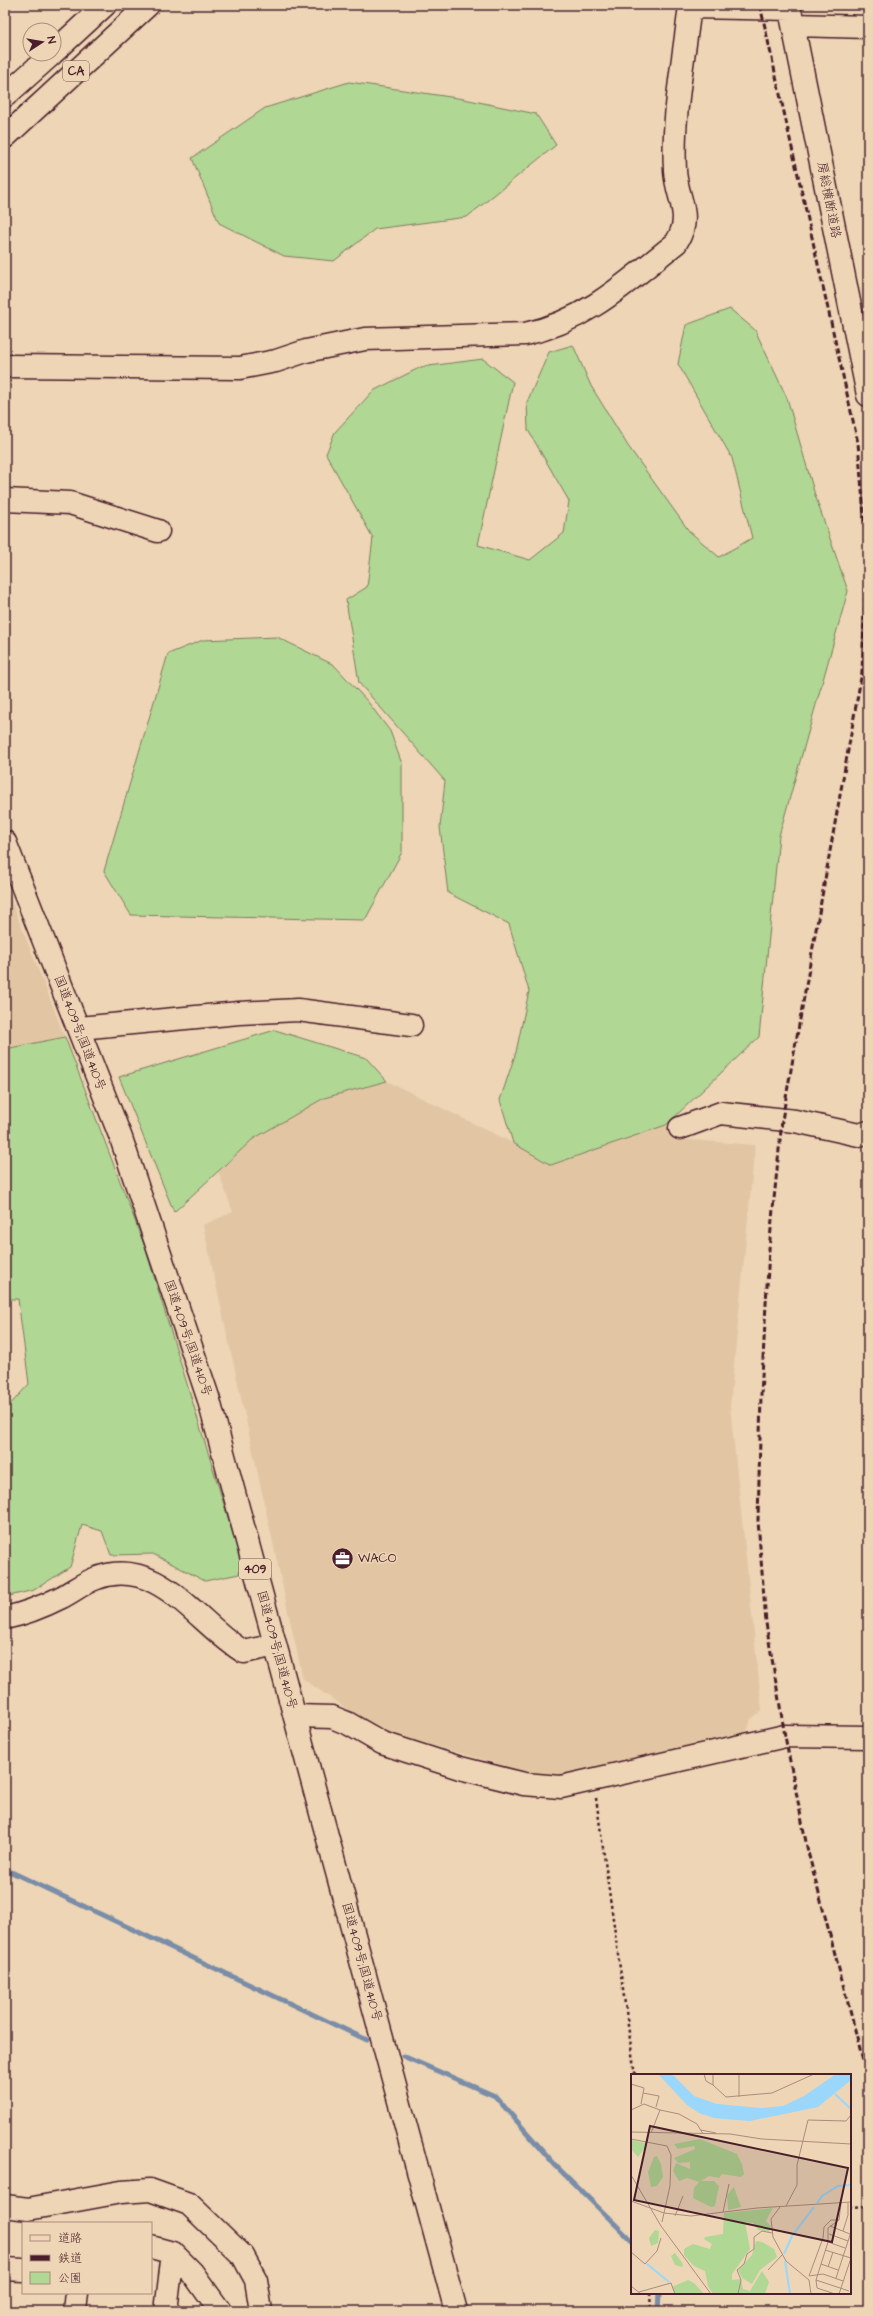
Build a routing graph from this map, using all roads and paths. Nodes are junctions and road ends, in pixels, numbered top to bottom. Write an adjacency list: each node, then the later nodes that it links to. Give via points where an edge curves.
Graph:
1 (105, 5): 6 (main road, CA)
2 (148, 5): 9 (main road, CA)
3 (690, 6): 4 (main road); 10 (main road, via 673,140 675,172 685,213 683,232 676,243 599,304 550,329 525,334 365,339 240,368)
4 (791, 13): 5 (main road); 11 (main road, 房総横断道路)
5 (868, 27)
6 (62, 45)
7 (43, 62): 8 (main road, CA)
8 (5, 96)
9 (5, 137)
10 (5, 366)
11 (868, 395)
12 (5, 500): 13 (main road, via 70,503)
13 (158, 531)
14 (5, 842): 16 (main road, 国道409号;国道410号 / 409)
15 (411, 1025): 16 (main road, via 298,1010)
16 (79, 1028): 20 (main road, 国道409号;国道410号 / 409, via 121,1138 208,1397)
17 (680, 1128): 18 (main road, via 721,1113 795,1121 859,1135)
18 (868, 1132)
19 (5, 1618): 20 (main road, via 47,1604 95,1578 112,1573 134,1574 178,1596 230,1644 244,1652)
20 (276, 1645): 21 (main road, 国道409号;国道410号 / 409)
21 (295, 1716): 23 (main road, via 332,1717 382,1743 460,1768 524,1784 561,1787); 38 (main road, 国道409号;国道410号 / 409)
22 (868, 1737): 23 (main road, via 785,1736)
23 (594, 1780): 24 (path)
24 (635, 2074)
25 (5, 2206): 37 (main road, via 28,2209 121,2192 150,2190 189,2204 243,2256 256,2280)
26 (868, 2206): 27 (path)
27 (851, 2207)
28 (152, 2247): 29 (main road)
29 (173, 2253): 35 (main road); 36 (main road, via 192,2272)
30 (5, 2269): 31 (main road)
31 (22, 2270)
32 (77, 2294): 34 (main road)
33 (650, 2294): 39 (path)
34 (75, 2311)
35 (166, 2311)
36 (220, 2311)
37 (261, 2311)
38 (456, 2311)
39 (652, 2311)

